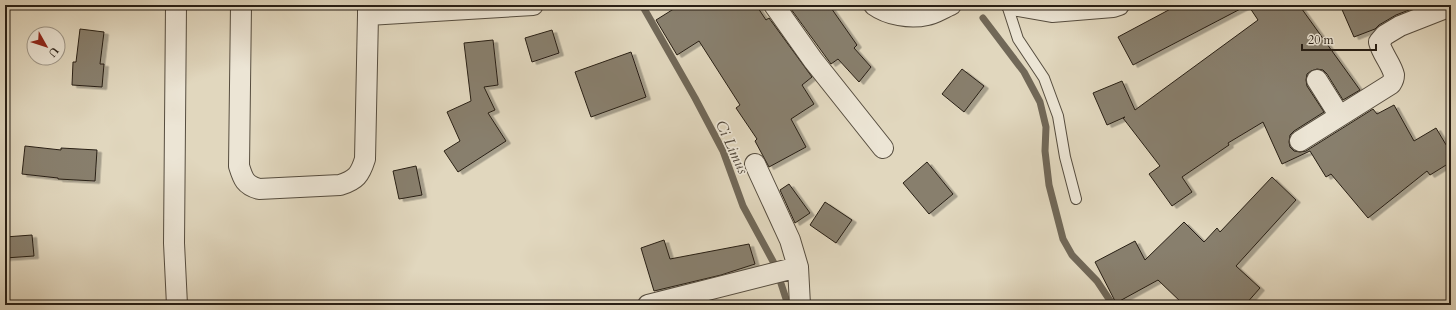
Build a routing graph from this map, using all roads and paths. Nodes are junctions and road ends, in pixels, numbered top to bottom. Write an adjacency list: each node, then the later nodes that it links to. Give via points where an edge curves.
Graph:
1 (176, 5): 19 (street, via 174,243)
2 (242, 5): 11 (street, via 239,166 242,177 250,186 259,189 340,186 352,182 361,171 365,159)
3 (532, 5): 11 (street)
4 (774, 5): 15 (street, via 813,60)
5 (874, 5): 6 (street, via 905,17 928,15)
6 (950, 5)
7 (1007, 5): 17 (lane, via 1018,39 1044,78 1058,116)
8 (1012, 5): 9 (street, via 1052,12)
9 (1119, 5)
10 (1451, 6): 13 (street, via 1400,26 1385,35 1379,42 1394,74 1394,80)
11 (368, 10)
12 (1317, 80): 13 (street)
13 (1339, 115): 14 (street)
14 (1300, 141)
15 (883, 148)
16 (755, 164): 18 (street, via 790,240)
17 (1076, 198)
18 (798, 267): 20 (street); 21 (street)
19 (177, 305)
20 (648, 305)
21 (800, 305)

